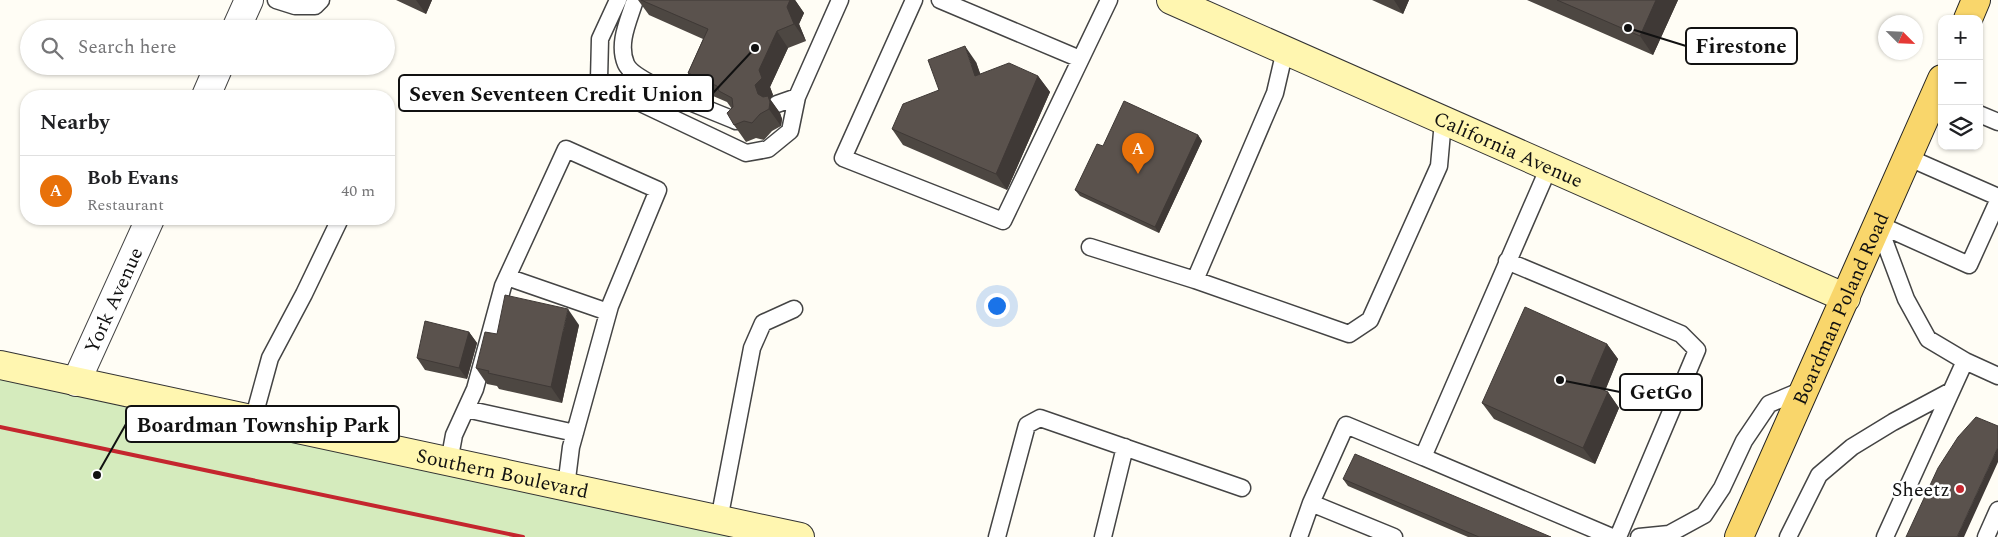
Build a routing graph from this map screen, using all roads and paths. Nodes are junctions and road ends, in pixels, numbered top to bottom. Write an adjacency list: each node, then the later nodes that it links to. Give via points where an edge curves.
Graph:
1 (249, 0): 13 (street)
2 (276, 0): 3 (lane, via 294,6 314,6)
3 (321, 0)
4 (618, 0): 19 (lane, via 599,48 599,80 610,90 746,152 768,148 790,131)
5 (635, 0): 23 (lane, via 622,39 626,65 644,81)
6 (840, 0): 19 (lane)
7 (914, 0): 15 (lane, via 843,158 1002,221)
8 (940, 0): 15 (lane)
9 (1109, 0): 15 (lane)
10 (1171, 0): 14 (street, California Avenue)
11 (1976, 0): 12 (main road)
12 (1970, 15)
13 (240, 20)
14 (1285, 50): 22 (street, California Avenue); 35 (lane, via 1275,93)
15 (1080, 59)
16 (215, 75): 17 (street)
17 (209, 90)
18 (1938, 94): 25 (main road, Boardman Poland Road)
19 (797, 97): 20 (lane)
20 (777, 104)
21 (1983, 116): 24 (lane)
22 (1443, 120): 26 (street, California Avenue); 35 (lane, via 1439,166 1370,320 1349,334)
23 (736, 121)
24 (1998, 122)
25 (1907, 157): 27 (lane); 29 (main road, Boardman Poland Road)
26 (1549, 168): 33 (lane); 36 (street, California Avenue)
27 (1998, 197)
28 (1998, 201): 29 (lane, via 1969,264)
29 (1878, 224): 36 (main road, Boardman Poland Road); 39 (lane, via 1906,299 1928,339)
30 (147, 225): 42 (street, York Avenue)
31 (337, 225): 46 (lane, via 270,358)
32 (1090, 247): 35 (lane)
33 (1507, 260): 49 (lane); 62 (lane, via 1681,334 1697,350)
34 (507, 276): 38 (lane); 38 (lane, via 566,149 658,190); 45 (lane, via 475,389)
35 (1195, 280)
36 (1846, 298): 43 (main road, Boardman Poland Road)
37 (794, 309): 55 (lane, via 763,323 752,348)
38 (608, 312): 47 (lane)
39 (1965, 361): 41 (lane); 44 (lane)
40 (0, 365): 42 (street, Southern Boulevard)
41 (1998, 376)
42 (76, 382): 46 (street, Southern Boulevard)
43 (1806, 388): 63 (lane, via 1770,404 1744,441 1722,488 1704,515 1669,534); 64 (main road, Boardman Poland Road)
44 (1951, 391): 65 (lane, via 1852,447 1819,475); 66 (lane)
45 (466, 409): 47 (lane); 50 (lane, via 454,436)
46 (253, 420): 50 (street, Southern Boulevard)
47 (574, 433): 51 (lane)
48 (1126, 447): 52 (lane); 57 (lane, via 1040,418 1027,425); 58 (lane)
49 (1423, 457): 53 (lane, via 1346,425); 61 (lane)
50 (448, 462): 51 (street, Southern Boulevard)
51 (566, 487): 55 (street, Southern Boulevard)
52 (1242, 488)
53 (1311, 503): 59 (lane); 60 (lane)
54 (1998, 510): 67 (lane)
55 (719, 520): 56 (street, Southern Boulevard)
56 (800, 537)
57 (996, 537)
58 (1103, 537)
59 (1299, 537)
60 (1394, 537)
61 (1612, 537)
62 (1618, 537)
63 (1640, 537)
64 (1739, 537)
65 (1788, 537)
66 (1885, 537)
67 (1986, 537)

